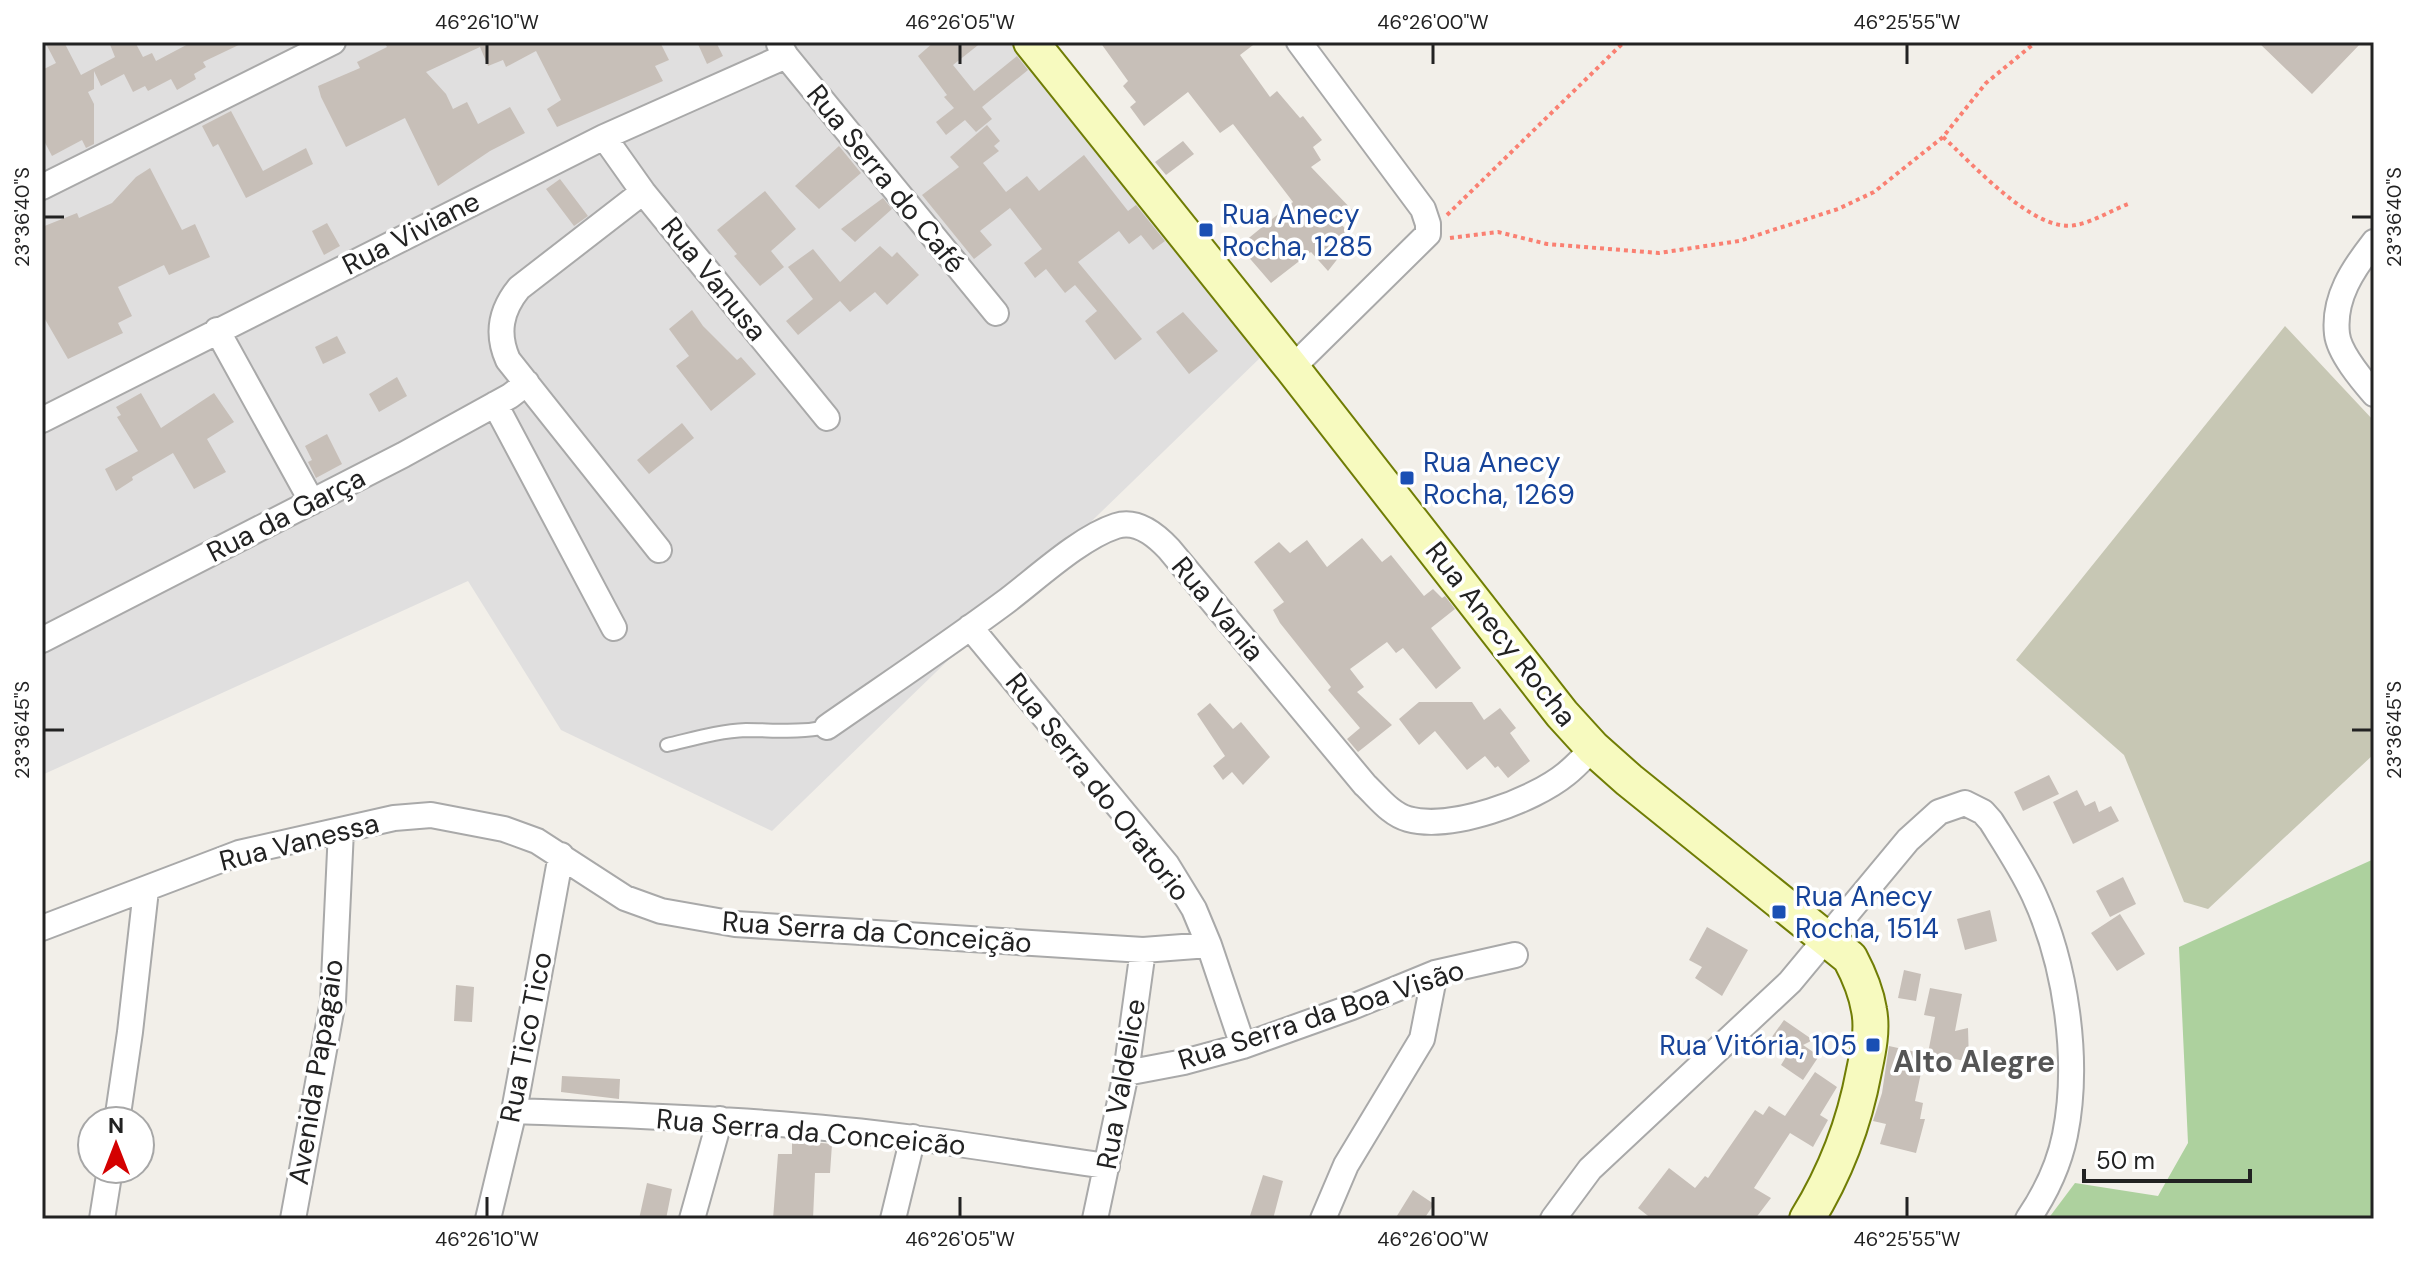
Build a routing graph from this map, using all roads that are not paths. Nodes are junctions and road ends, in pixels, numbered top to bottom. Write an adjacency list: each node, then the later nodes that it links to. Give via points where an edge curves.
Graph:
1 (333, 42): 6 (street)
2 (1031, 42): 11 (street, Rua Anecy Rocha)
3 (1299, 42): 11 (street, via 1423,209 1428,234)
4 (782, 49): 5 (street, Rua Viviane); 9 (street, Rua Serra do Café)
5 (604, 137): 7 (street, Rua Vanusa); 10 (street, Rua Viviane)
6 (42, 187)
7 (643, 192): 12 (street, via 507,302 502,348); 15 (street, Rua Vanusa)
8 (2374, 242): 13 (street, via 2340,295 2337,336)
9 (996, 313)
10 (217, 330): 16 (street, Rua Viviane); 17 (street)
11 (1292, 368): 24 (street, Rua Anecy Rocha)
12 (527, 383): 14 (street, Rua da Garça); 18 (street)
13 (2374, 394)
14 (495, 404): 17 (street, Rua da Garça); 20 (street)
15 (827, 418)
16 (42, 420)
17 (312, 502): 21 (street, Rua da Garça)
18 (659, 550)
19 (970, 627): 22 (street, Rua Vania); 24 (street, Rua Vania, via 1071,551 1117,525 1134,525 1169,549 1365,785 1406,818 1447,822 1512,803 1564,776); 30 (street, Rua Serra do Oratorio, via 1167,865)
20 (614, 628)
21 (42, 640)
22 (827, 727): 23 (lane, via 746,730)
23 (667, 745)
24 (1593, 748): 29 (street, Rua Anecy Rocha)
25 (341, 830): 26 (street, Rua Vanessa, via 431,815 504,829); 27 (street, Rua Vanessa, via 239,853); 43 (street, Avenida Papagaio, via 333,1001)
26 (561, 855): 31 (street, Rua Serra da Conceição, via 625,898 661,911 735,924); 37 (street, Rua Tico Tico)
27 (146, 890): 28 (street, Rua Vanessa); 36 (street)
28 (42, 928)
29 (1826, 937): 49 (street, via 1790,982 1590,1169); 50 (street, Rua Anecy Rocha, via 1850,958 1864,985 1870,1032 1845,1146); 51 (street, via 1908,840 1939,812 1965,803 1991,821 2047,927 2070,1037 2065,1136 2046,1191)
30 (1209, 945): 31 (street, Rua Serra da Conceição); 34 (street, Rua Serra do Oratorio)
31 (1143, 950): 35 (street, Rua Valdelice)
32 (1515, 955): 33 (street, Rua Serra da Boa Visão)
33 (1435, 973): 34 (street, Rua Serra da Boa Visão); 48 (street, via 1422,1039 1346,1165)
34 (1243, 1046): 35 (street, Rua Serra da Boa Visão)
35 (1126, 1073): 40 (street, Rua Valdelice)
36 (119, 1105)
37 (514, 1111): 38 (street, Rua Serra da Conceicão); 44 (street, Rua Tico Tico)
38 (720, 1119): 39 (street, Rua Serra da Conceicão); 45 (street)
39 (913, 1137): 40 (street, Rua Serra da Conceicão); 46 (street)
40 (1107, 1166): 47 (street, Rua Valdelice)
41 (107, 1185): 42 (street)
42 (102, 1219)
43 (293, 1219)
44 (488, 1219)
45 (692, 1219)
46 (893, 1219)
47 (1095, 1219)
48 (1323, 1219)
49 (1553, 1219)
50 (1807, 1219)
51 (2028, 1219)

